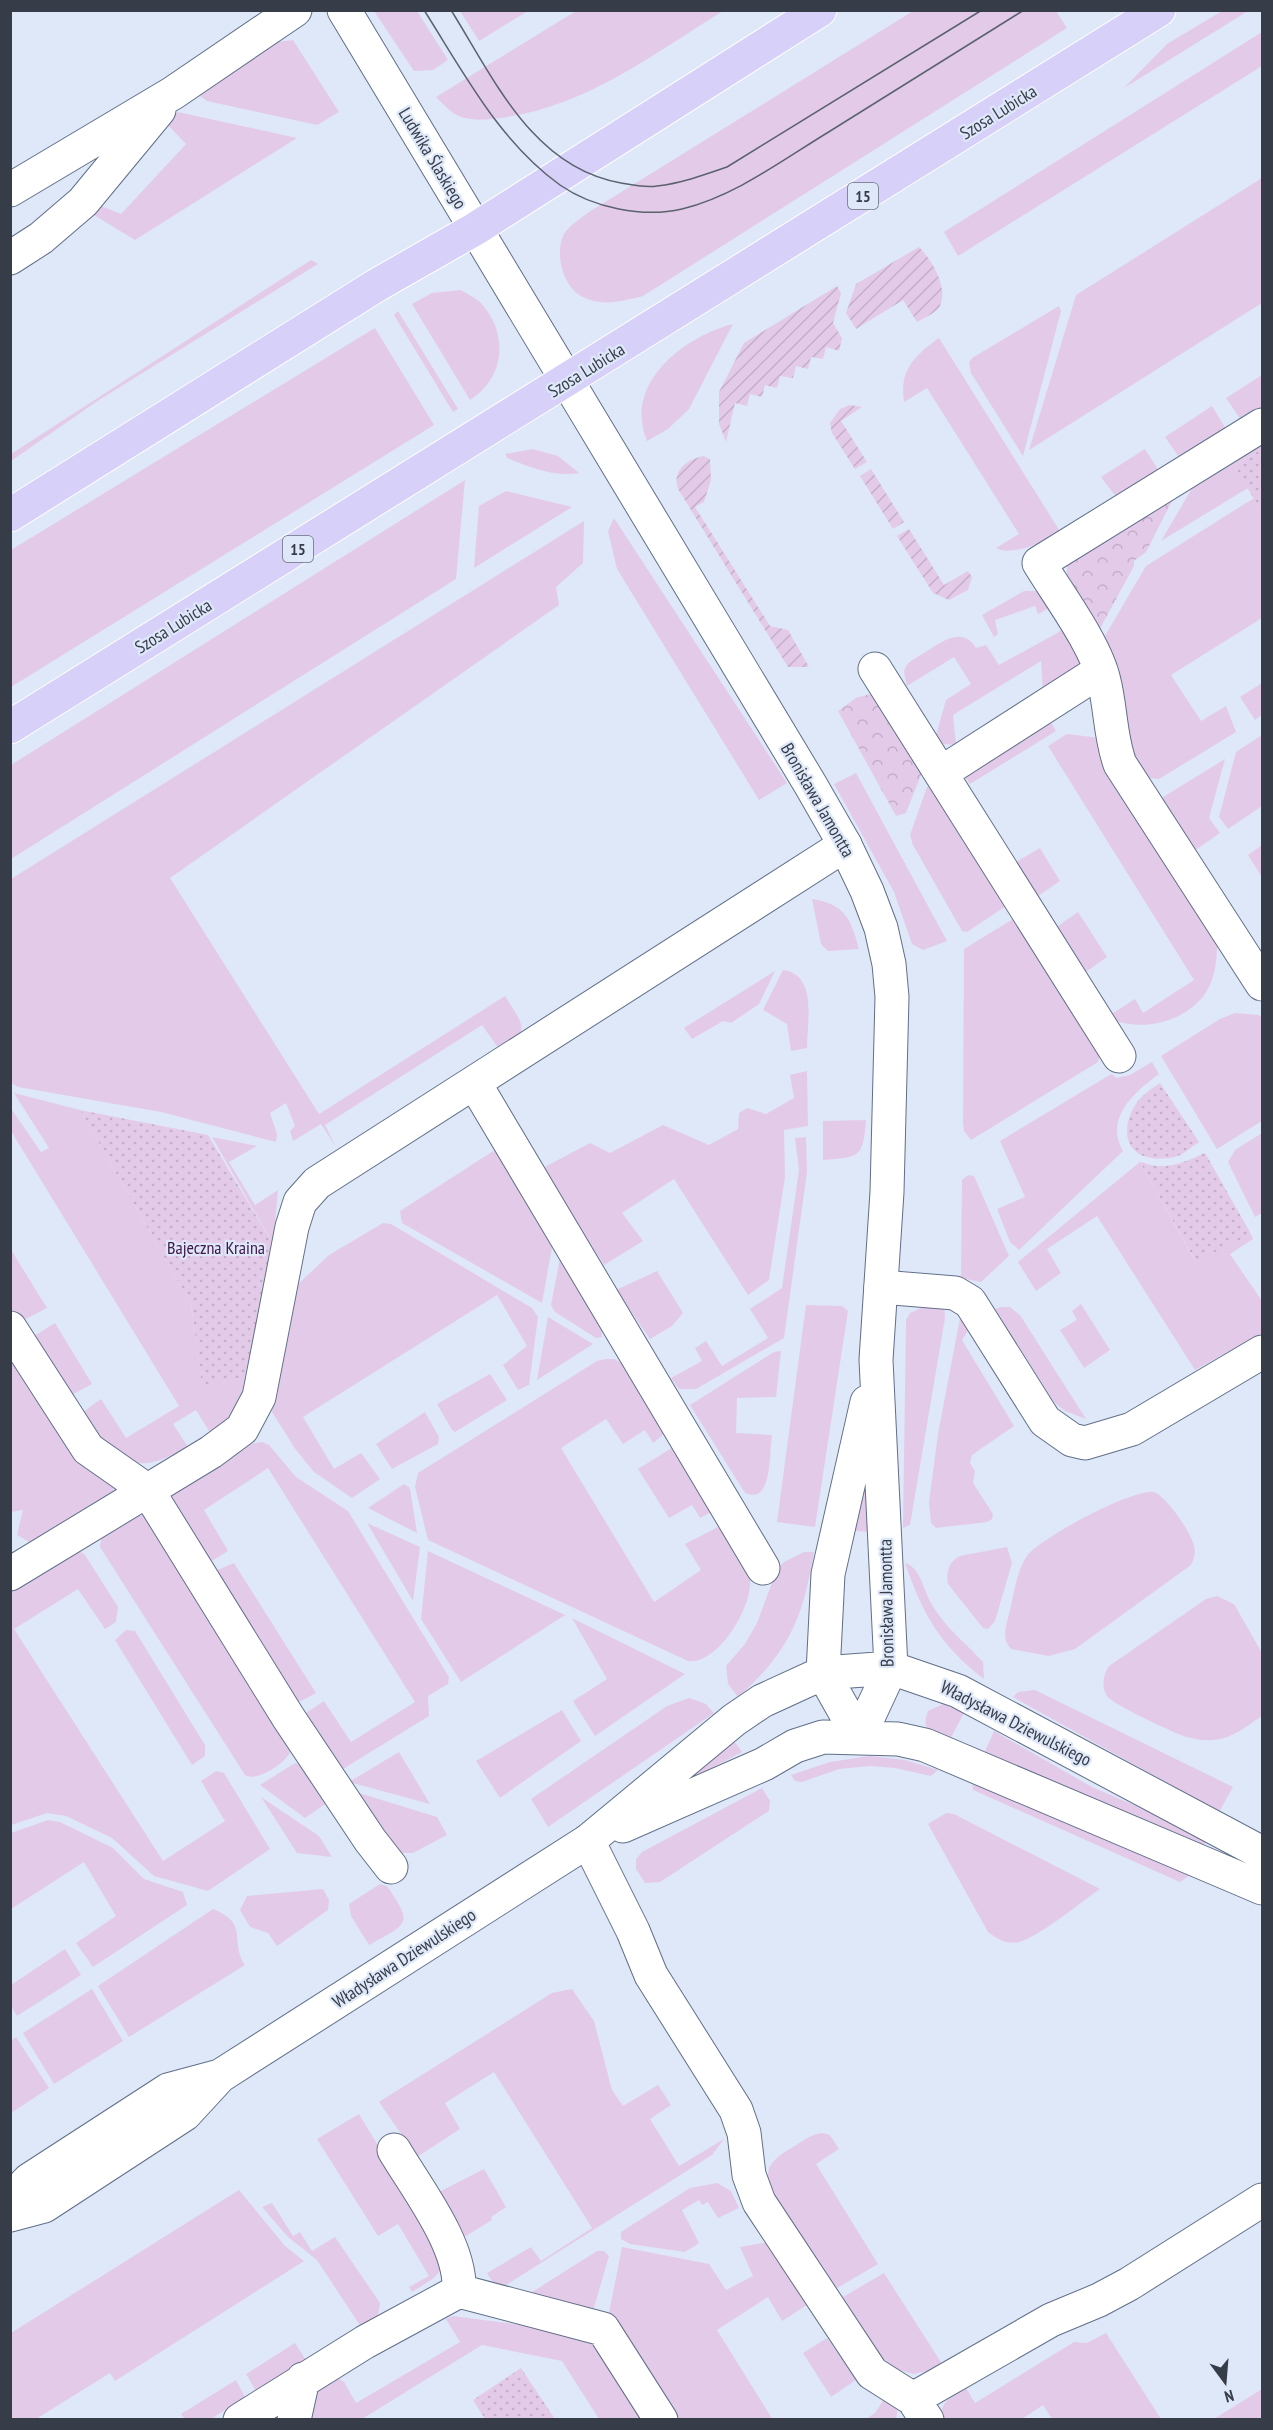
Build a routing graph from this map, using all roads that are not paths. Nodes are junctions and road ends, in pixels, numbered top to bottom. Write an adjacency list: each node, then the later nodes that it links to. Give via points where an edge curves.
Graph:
1 (295, 10): 5 (street)
2 (344, 10): 7 (street, Ludwika Ślaskiego)
3 (820, 10): 7 (main road)
4 (1159, 10): 10 (main road, Szosa Lubicka / 15)
5 (173, 93): 6 (street); 8 (street, via 83,202)
6 (10, 190)
7 (475, 229): 9 (street, Ludwika Ślaskiego); 12 (main road, via 377,285)
8 (10, 258)
9 (522, 305): 10 (street, Bronisława Jamontta)
10 (567, 381): 15 (main road, Szosa Lubicka / 15); 17 (street, Bronisława Jamontta)
11 (1263, 425): 14 (street, via 1039,563)
12 (10, 515)
13 (875, 669): 16 (street)
14 (1100, 671): 16 (street); 18 (street, via 1120,764)
15 (10, 727)
16 (941, 773): 19 (street)
17 (845, 845): 20 (street); 21 (street, Bronisława Jamontta, via 881,928 892,997)
18 (1263, 984)
19 (1119, 1056)
20 (475, 1084): 25 (street, via 317,1183 300,1202 254,1410 236,1433); 26 (street)
21 (881, 1287): 23 (street, via 955,1293 970,1302 1045,1421 1072,1440 1085,1443 1132,1429); 24 (street, Bronisława Jamontta)
22 (10, 1328): 25 (street, via 88,1449)
23 (1263, 1352)
24 (876, 1360): 28 (street, Bronisława Jamontta); 29 (street, Bronisława Jamontta, via 828,1574)
25 (148, 1491): 27 (street); 33 (street, via 288,1717)
26 (762, 1568)
27 (10, 1574)
28 (891, 1668): 29 (street, Władysława Dziewulskiego); 30 (street, Bronisława Jamontta); 32 (street, Władysława Dziewulskiego, via 958,1691)
29 (823, 1673): 30 (street); 31 (street, Władysława Dziewulskiego, via 762,1701 734,1720)
30 (859, 1737): 31 (street, Władysława Dziewulskiego, via 823,1737 795,1746 764,1764); 34 (street, Władysława Dziewulskiego, via 925,1745)
31 (588, 1841): 35 (street, Władysława Dziewulskiego); 42 (street, via 651,1975 736,2110 744,2133 749,2175 766,2214 872,2373)
32 (1263, 1853)
33 (391, 1867)
34 (1263, 1888)
35 (220, 2076): 37 (street, Władysława Dziewulskiego, via 168,2090 29,2180); 39 (street, Władysława Dziewulskiego, via 184,2114 44,2206)
36 (394, 2150): 40 (street, via 453,2250 458,2262)
37 (10, 2200)
38 (1263, 2200): 42 (street, via 1128,2284 1051,2320)
39 (10, 2215)
40 (459, 2291): 41 (street); 45 (street, via 603,2329)
41 (303, 2379): 43 (street); 44 (street)
42 (920, 2409)
43 (240, 2420)
44 (294, 2420)
45 (660, 2420)

